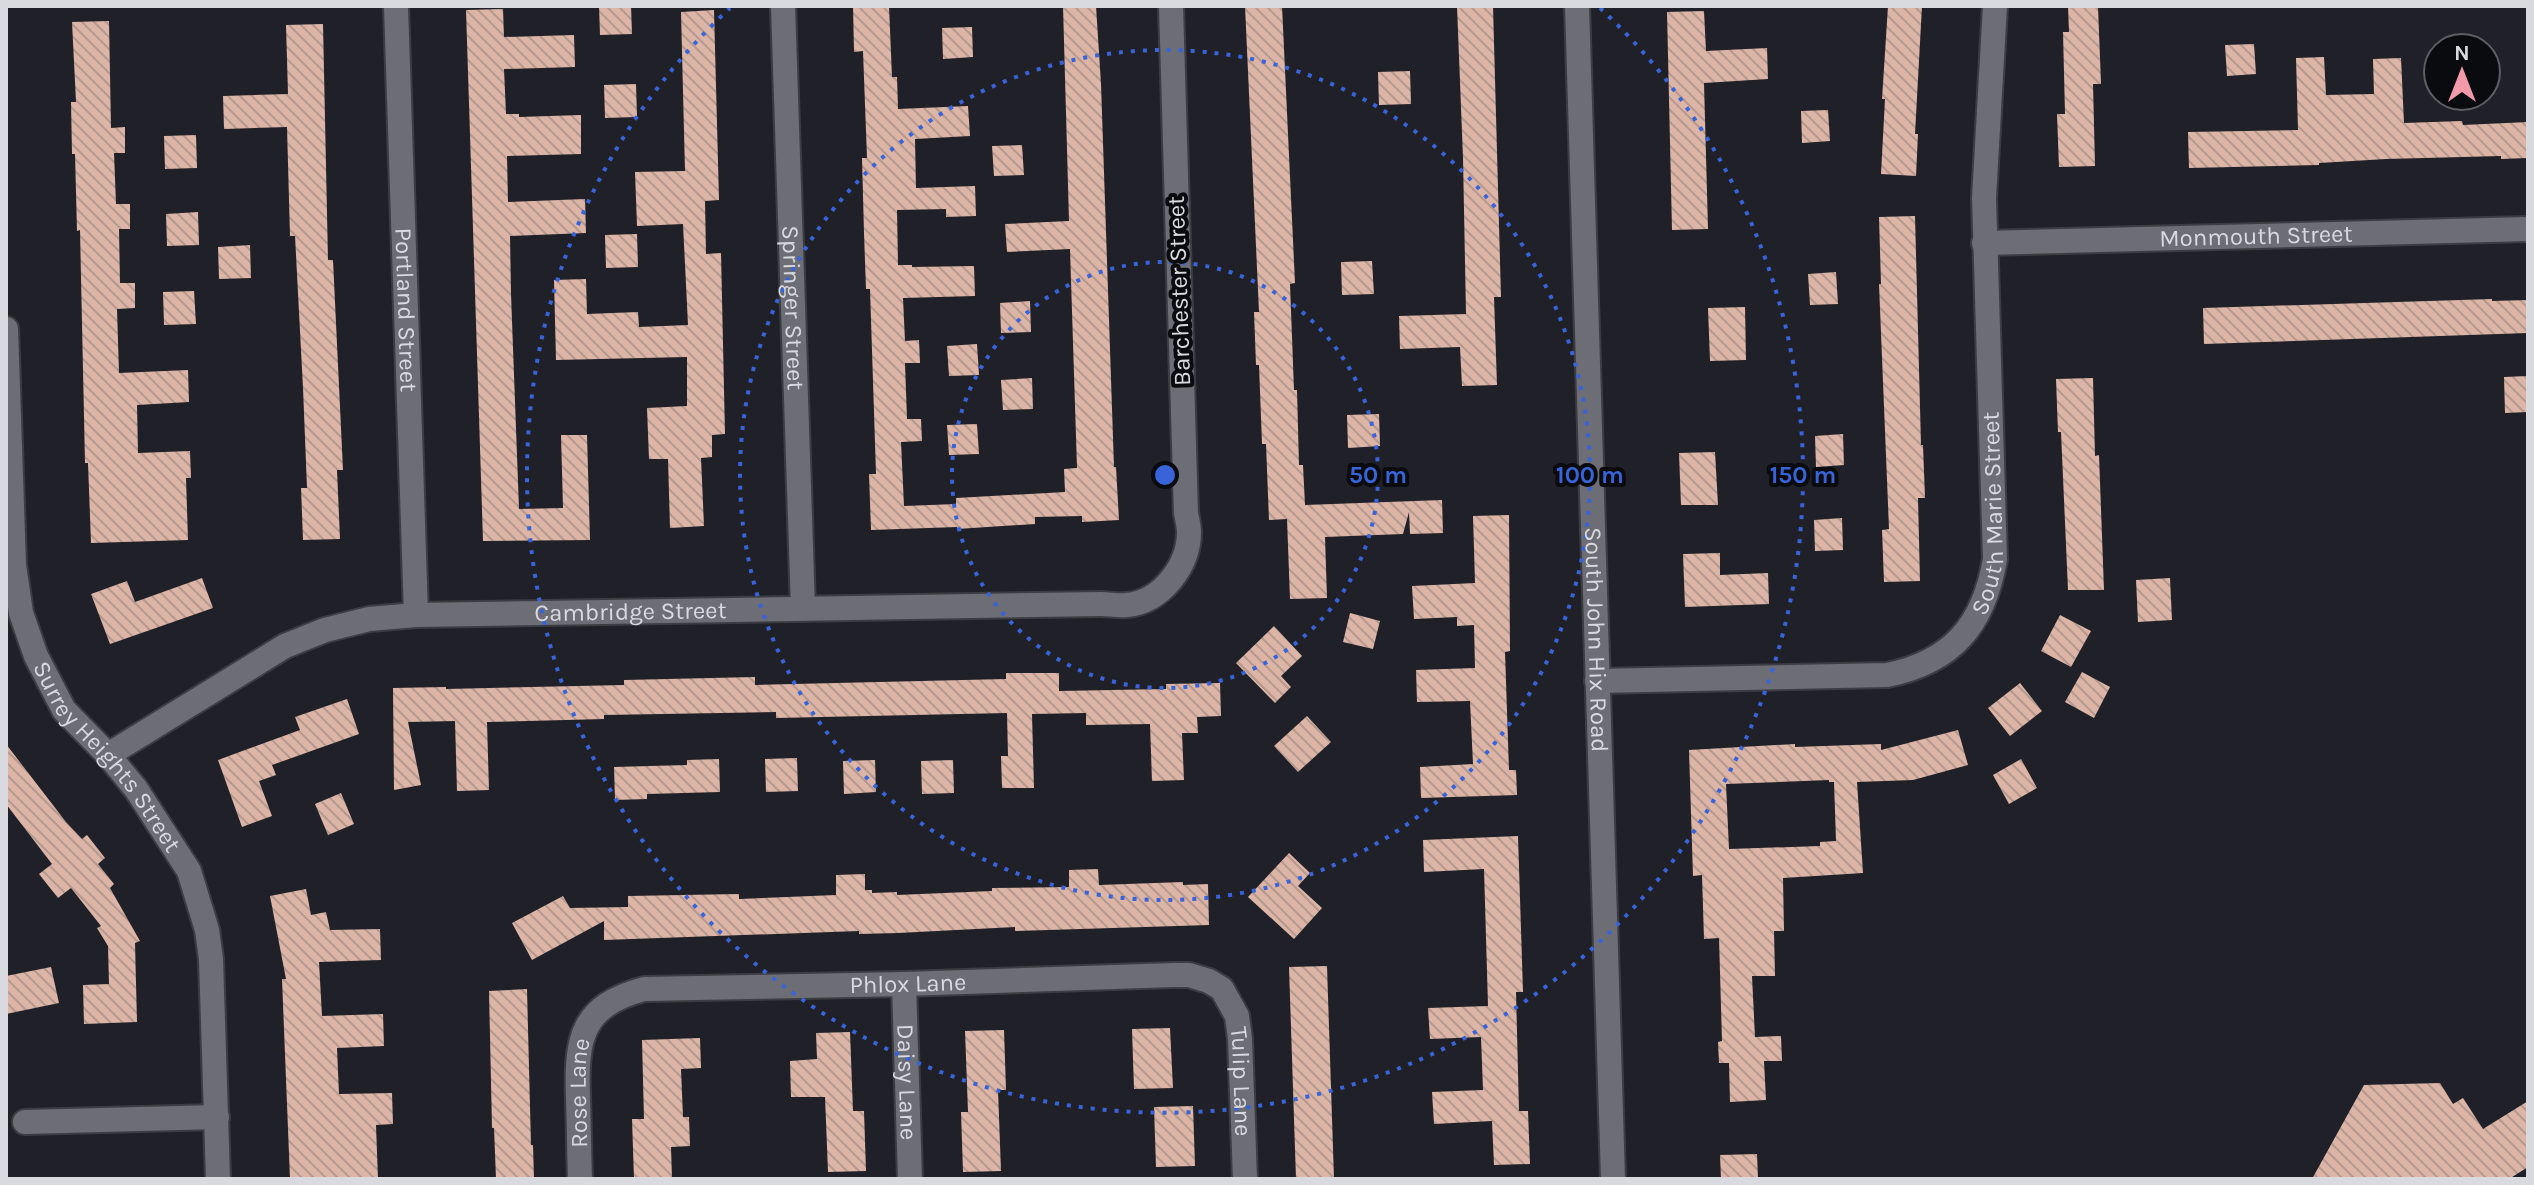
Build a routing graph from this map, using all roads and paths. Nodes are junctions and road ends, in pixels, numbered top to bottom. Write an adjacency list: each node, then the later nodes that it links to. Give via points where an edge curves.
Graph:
1 (396, 6): 11 (street, Portland Street)
2 (783, 6): 10 (street, Springer Street)
3 (1171, 6): 9 (street, Barchester Street, via 1189,531)
4 (1577, 6): 12 (street, South John Hix Road)
5 (1995, 6): 7 (street, South Marie Street)
6 (2528, 229): 7 (street, Monmouth Street)
7 (1984, 243): 12 (street, South Marie Street, via 1995,559 1986,599 1968,630 1930,662 1887,675)
8 (6, 329): 13 (street, Surrey Heights Street, via 14,565 21,613 64,710)
9 (1177, 573): 10 (street, Cambridge Street, via 1165,588 1128,605)
10 (803, 608): 11 (street, Cambridge Street)
11 (416, 615): 13 (street, Cambridge Street, via 369,619 285,646)
12 (1597, 681): 23 (street, South John Hix Road)
13 (108, 755): 17 (street, Surrey Heights Street, via 175,846 198,898 211,959)
14 (904, 984): 15 (street, Phlox Lane, via 1189,975); 16 (street, Phlox Lane, via 644,989 611,1001); 21 (street, Daisy Lane)
15 (1222, 989): 22 (street, Tulip Lane, via 1237,1016 1240,1039)
16 (596, 1013): 20 (street, Rose Lane, via 577,1060)
17 (217, 1117): 18 (street); 19 (street, Surrey Heights Street)
18 (25, 1122)
19 (218, 1179)
20 (580, 1179)
21 (910, 1179)
22 (1245, 1179)
23 (1613, 1179)

